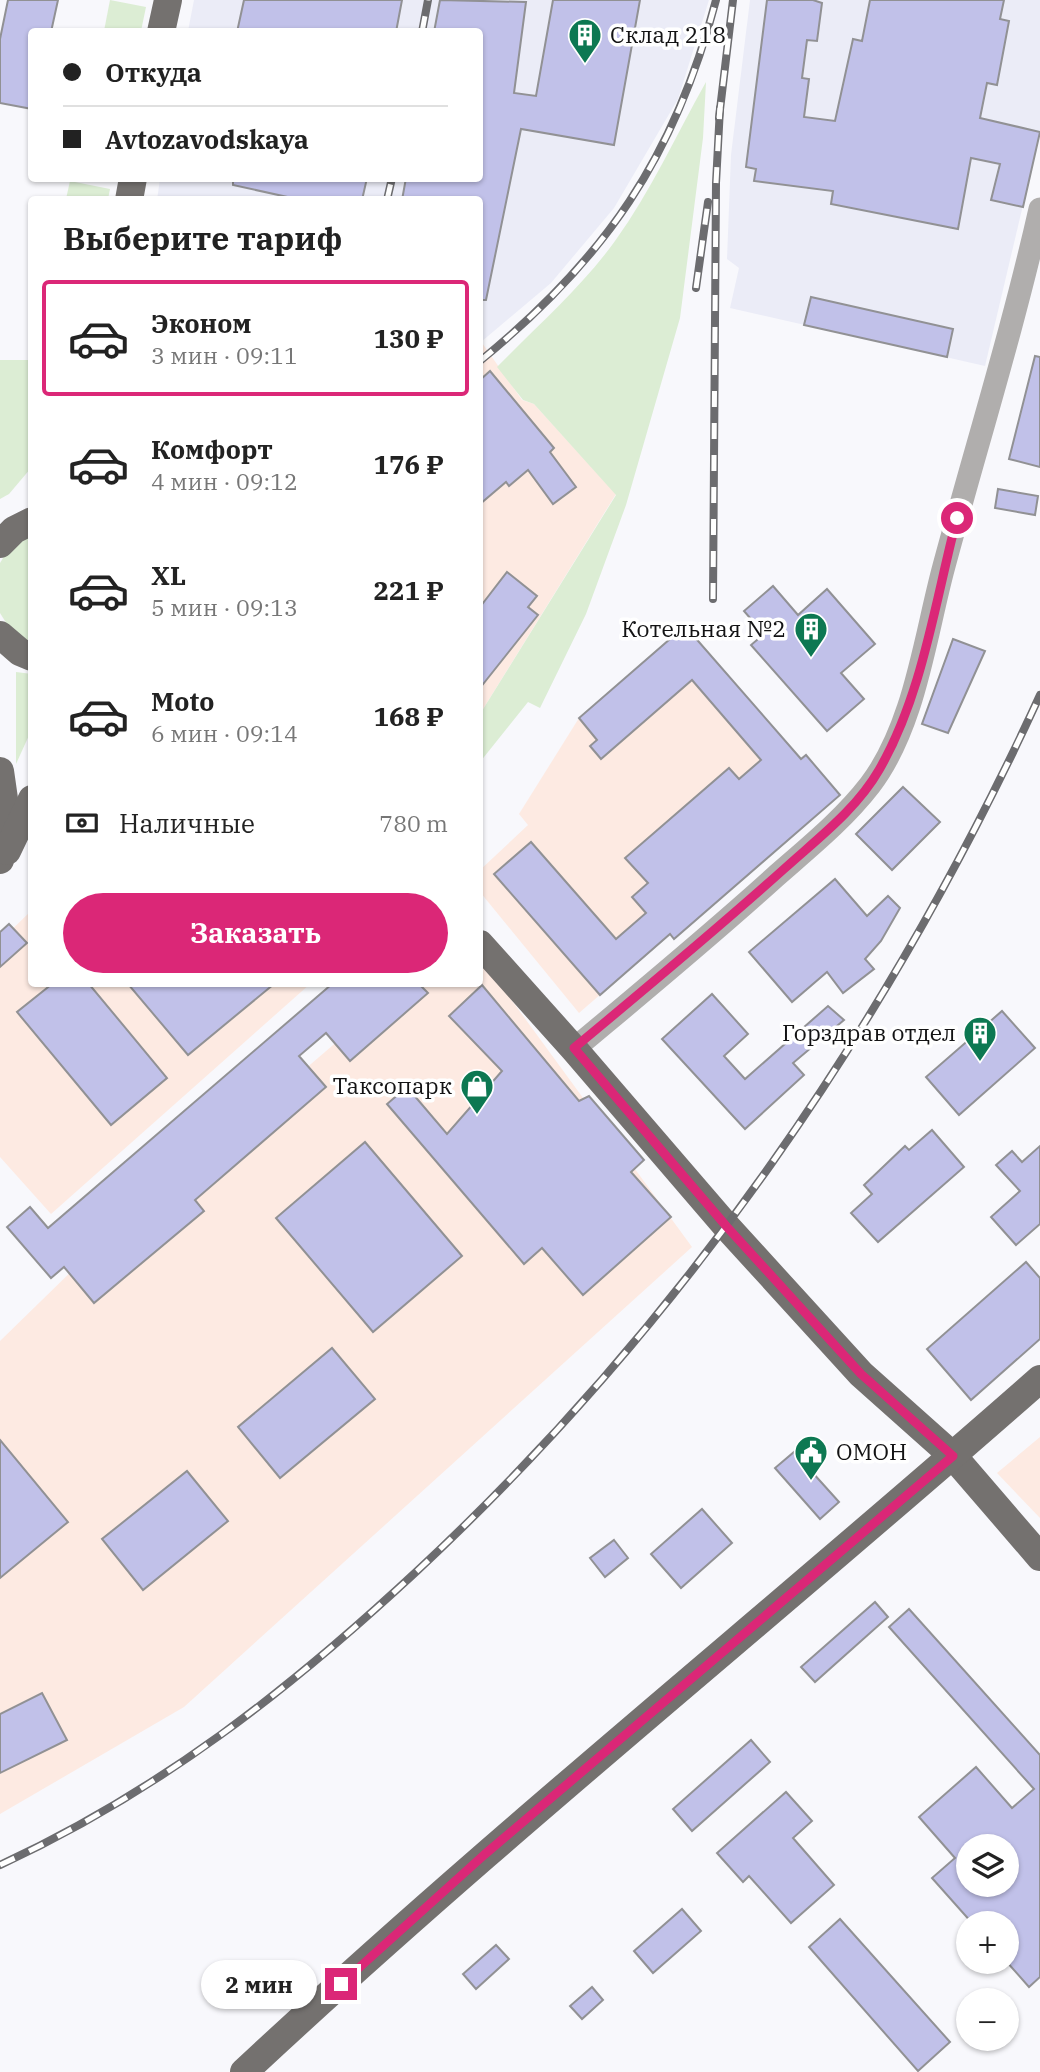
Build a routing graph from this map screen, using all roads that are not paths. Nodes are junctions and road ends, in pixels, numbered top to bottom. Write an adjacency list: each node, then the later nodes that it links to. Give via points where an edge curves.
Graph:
1 (168, 0): 2 (main road)
2 (163, 28)
3 (1040, 209): 11 (street, via 1016,315 946,557 923,657 880,769 835,824 713,934)
4 (0, 635): 5 (main road)
5 (28, 655)
6 (0, 771): 7 (main road)
7 (12, 797): 8 (main road); 9 (main road)
8 (0, 860)
9 (0, 866)
10 (483, 947): 11 (main road)
11 (574, 1048): 13 (main road, via 861,1374)
12 (1040, 1379): 13 (main road)
13 (953, 1456): 14 (main road); 15 (main road, via 484,1855)
14 (1040, 1557)
15 (244, 2072)

